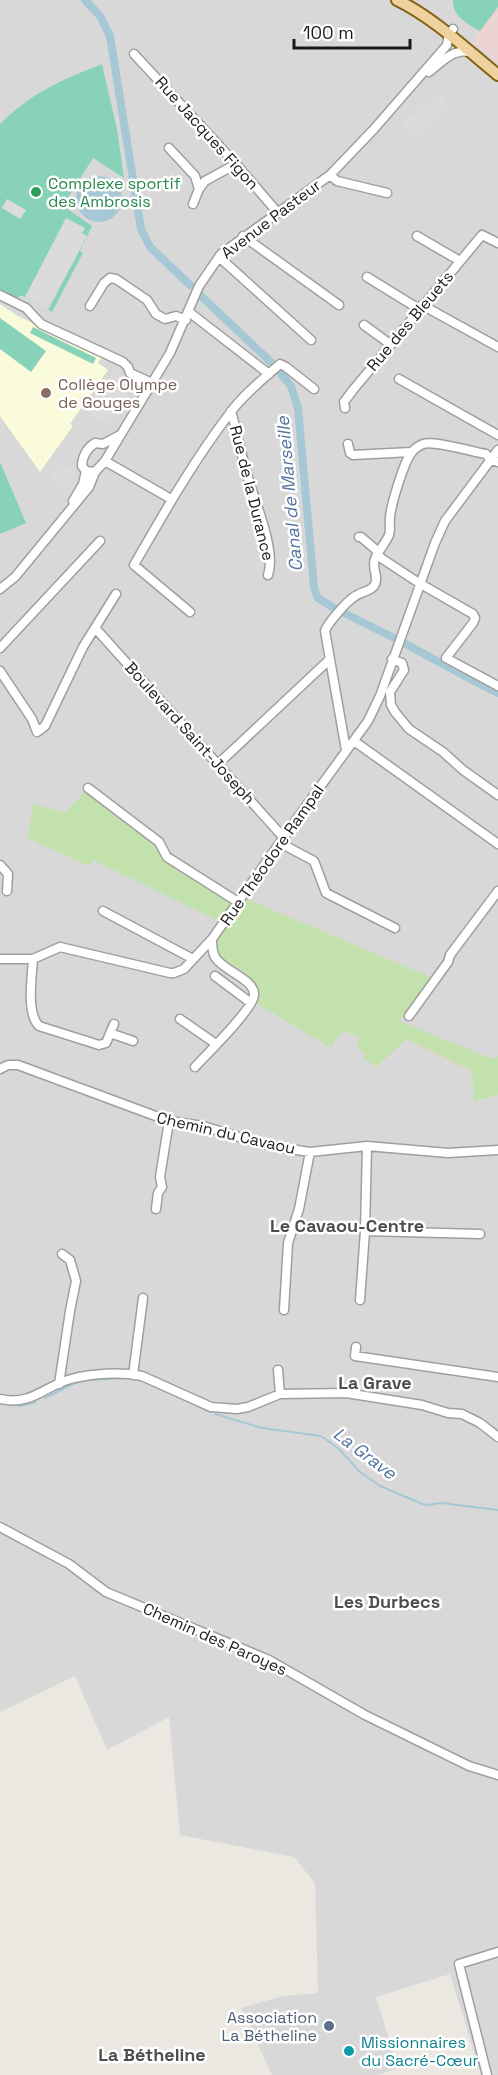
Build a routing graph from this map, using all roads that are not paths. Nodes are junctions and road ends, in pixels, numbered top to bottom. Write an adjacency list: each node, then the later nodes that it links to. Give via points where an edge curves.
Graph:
1 (397, 0): 2 (main road)
2 (455, 35): 3 (main road); 5 (main road); 6 (street, Avenue Pasteur); 8 (street, Avenue Pasteur)
3 (468, 52): 6 (street, Avenue Pasteur, via 455,52); 7 (main road)
4 (134, 54): 10 (street, Rue Jacques Figon)
5 (498, 67)
6 (431, 70): 8 (street, Avenue Pasteur)
7 (498, 75)
8 (412, 86): 11 (street, Avenue Pasteur)
9 (169, 148): 12 (street, via 195,176)
10 (236, 164): 12 (street, via 205,181); 15 (street, Rue Jacques Figon)
11 (330, 175): 13 (street, via 337,181); 15 (street, Avenue Pasteur)
12 (199, 189): 14 (street)
13 (387, 193)
14 (193, 204)
15 (278, 213): 16 (street, Avenue Pasteur)
16 (243, 236): 19 (street, Avenue Pasteur); 23 (street)
17 (417, 236): 20 (street)
18 (498, 243): 20 (street, Rue des Bleuets, via 482,235)
19 (219, 257): 26 (street, Avenue Pasteur, via 199,286); 28 (street)
20 (460, 261): 25 (street, Rue des Bleuets)
21 (367, 277): 25 (street)
22 (0, 295): 33 (street, via 26,308 41,324 123,362 130,373)
23 (339, 305)
24 (90, 306): 26 (street, via 110,278 147,300 156,314 165,319)
25 (421, 307): 29 (street, Rue des Bleuets); 30 (street)
26 (188, 316): 31 (street); 33 (street, Avenue Pasteur)
27 (364, 325): 29 (street)
28 (311, 340)
29 (390, 344): 35 (street, Rue des Bleuets, via 344,402)
30 (498, 347)
31 (274, 370): 34 (street, via 286,367); 36 (street)
32 (399, 379): 38 (street)
33 (152, 384): 37 (street, Avenue Pasteur)
34 (314, 389)
35 (345, 408)
36 (231, 411): 46 (street); 51 (street, Rue de la Durance, via 260,512 271,565)
37 (120, 434): 39 (street, Avenue Pasteur); 43 (street, Avenue Pasteur)
38 (498, 435)
39 (103, 444): 43 (street); 45 (street, Avenue Pasteur, via 95,443 86,452 82,463)
40 (348, 444): 42 (street, via 353,454)
41 (498, 450): 44 (street, Rue Théodore Rampal)
42 (411, 452): 44 (street, via 432,443 486,454); 50 (street, via 393,503 389,536)
43 (107, 458): 45 (street, Avenue Pasteur); 46 (street)
44 (494, 460): 53 (street, Rue Théodore Rampal, via 445,521)
45 (90, 472): 47 (street)
46 (171, 500): 56 (street, via 134,565)
47 (51, 532): 52 (street); 54 (street, via 15,577)
48 (359, 537): 50 (street)
49 (100, 541): 58 (street)
50 (378, 554): 53 (street); 59 (street, via 373,565 375,585 342,606 327,624)
51 (268, 575)
52 (0, 583)
53 (419, 583): 60 (street, Rue Théodore Rampal); 62 (street, via 475,618 447,658)
54 (0, 589)
55 (116, 594): 57 (street)
56 (190, 612)
57 (96, 629): 61 (street, via 83,647 45,726 37,732); 65 (street, Boulevard Saint-Joseph)
58 (0, 648)
59 (330, 659): 64 (street); 65 (street)
60 (392, 659): 63 (street, Rue Théodore Rampal, via 368,722); 67 (street, via 402,663 404,670 390,692 391,705 409,729)
61 (0, 671)
62 (498, 686)
63 (354, 741): 64 (street, Rue Théodore Rampal); 69 (street)
64 (346, 750): 68 (street, Rue Théodore Rampal)
65 (218, 764): 68 (street, Boulevard Saint-Joseph)
66 (88, 788): 73 (street, via 159,842 167,857)
67 (498, 795)
68 (282, 840): 73 (street, Rue Théodore Rampal); 75 (street, via 314,861 326,893)
69 (498, 844)
70 (0, 865): 71 (street, via 8,874)
71 (7, 891)
72 (498, 891): 82 (street)
73 (238, 902): 76 (street, Rue Théodore Rampal)
74 (104, 911): 79 (street)
75 (395, 928)
76 (212, 939): 79 (street); 81 (street, Rue Théodore Rampal, via 216,959 253,988)
77 (0, 959): 78 (street)
78 (33, 959): 79 (street, via 60,947 174,974); 84 (street, via 32,1010 39,1026 99,1045 106,1043 112,1029)
79 (193, 959)
80 (215, 976): 81 (street)
81 (251, 1002): 85 (street)
82 (409, 1016)
83 (180, 1019): 85 (street)
84 (133, 1041)
85 (216, 1044): 86 (street)
86 (195, 1067)
87 (0, 1069): 88 (street, Chemin du Cavaou, via 18,1065 36,1070)
88 (169, 1121): 91 (street, Chemin du Cavaou, via 203,1126 255,1143); 92 (street)
89 (367, 1146): 90 (street, Chemin du Cavaou, via 447,1153); 91 (street, Chemin du Cavaou); 93 (street)
90 (498, 1150)
91 (310, 1152): 98 (street, via 288,1243)
92 (156, 1209)
93 (365, 1231): 94 (street); 97 (street)
94 (480, 1234)
95 (62, 1254): 103 (street, via 70,1260 76,1281)
96 (143, 1298): 101 (street)
97 (360, 1300)
98 (284, 1310)
99 (356, 1347): 102 (street, via 355,1356)
100 (278, 1370): 104 (street)
101 (133, 1375): 103 (street, via 87,1376); 104 (street, via 223,1409 248,1407)
102 (498, 1377)
103 (59, 1384): 105 (street, via 26,1400)
104 (280, 1394): 106 (street, via 346,1393 422,1405 462,1414)
105 (0, 1399)
106 (498, 1437)
107 (0, 1527): 108 (street, Chemin des Paroyes, via 69,1564 106,1592 269,1660 365,1715 469,1766)
108 (498, 1775)
109 (498, 1952): 110 (street, via 459,1964)
110 (487, 2075)

